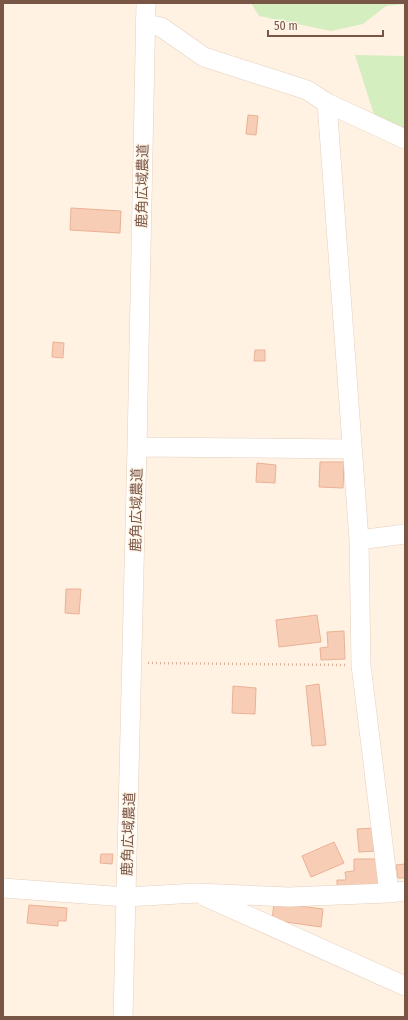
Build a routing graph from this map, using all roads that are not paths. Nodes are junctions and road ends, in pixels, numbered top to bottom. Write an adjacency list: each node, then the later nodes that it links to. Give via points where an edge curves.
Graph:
1 (146, 11): 2 (street, via 151,25 161,27 204,57 307,90); 4 (street, 鹿角広域農道)
2 (326, 103): 3 (street); 5 (street)
3 (405, 139)
4 (138, 446): 5 (street); 11 (street, 鹿角広域農道)
5 (352, 449): 7 (street)
6 (405, 534): 7 (street)
7 (359, 540): 9 (street, via 361,665)
8 (3, 888): 11 (street)
9 (397, 892): 10 (street, via 289,897)
10 (197, 893): 11 (street); 12 (street)
11 (126, 898): 13 (street, 鹿角広域農道)
12 (405, 986)
13 (123, 1017)

